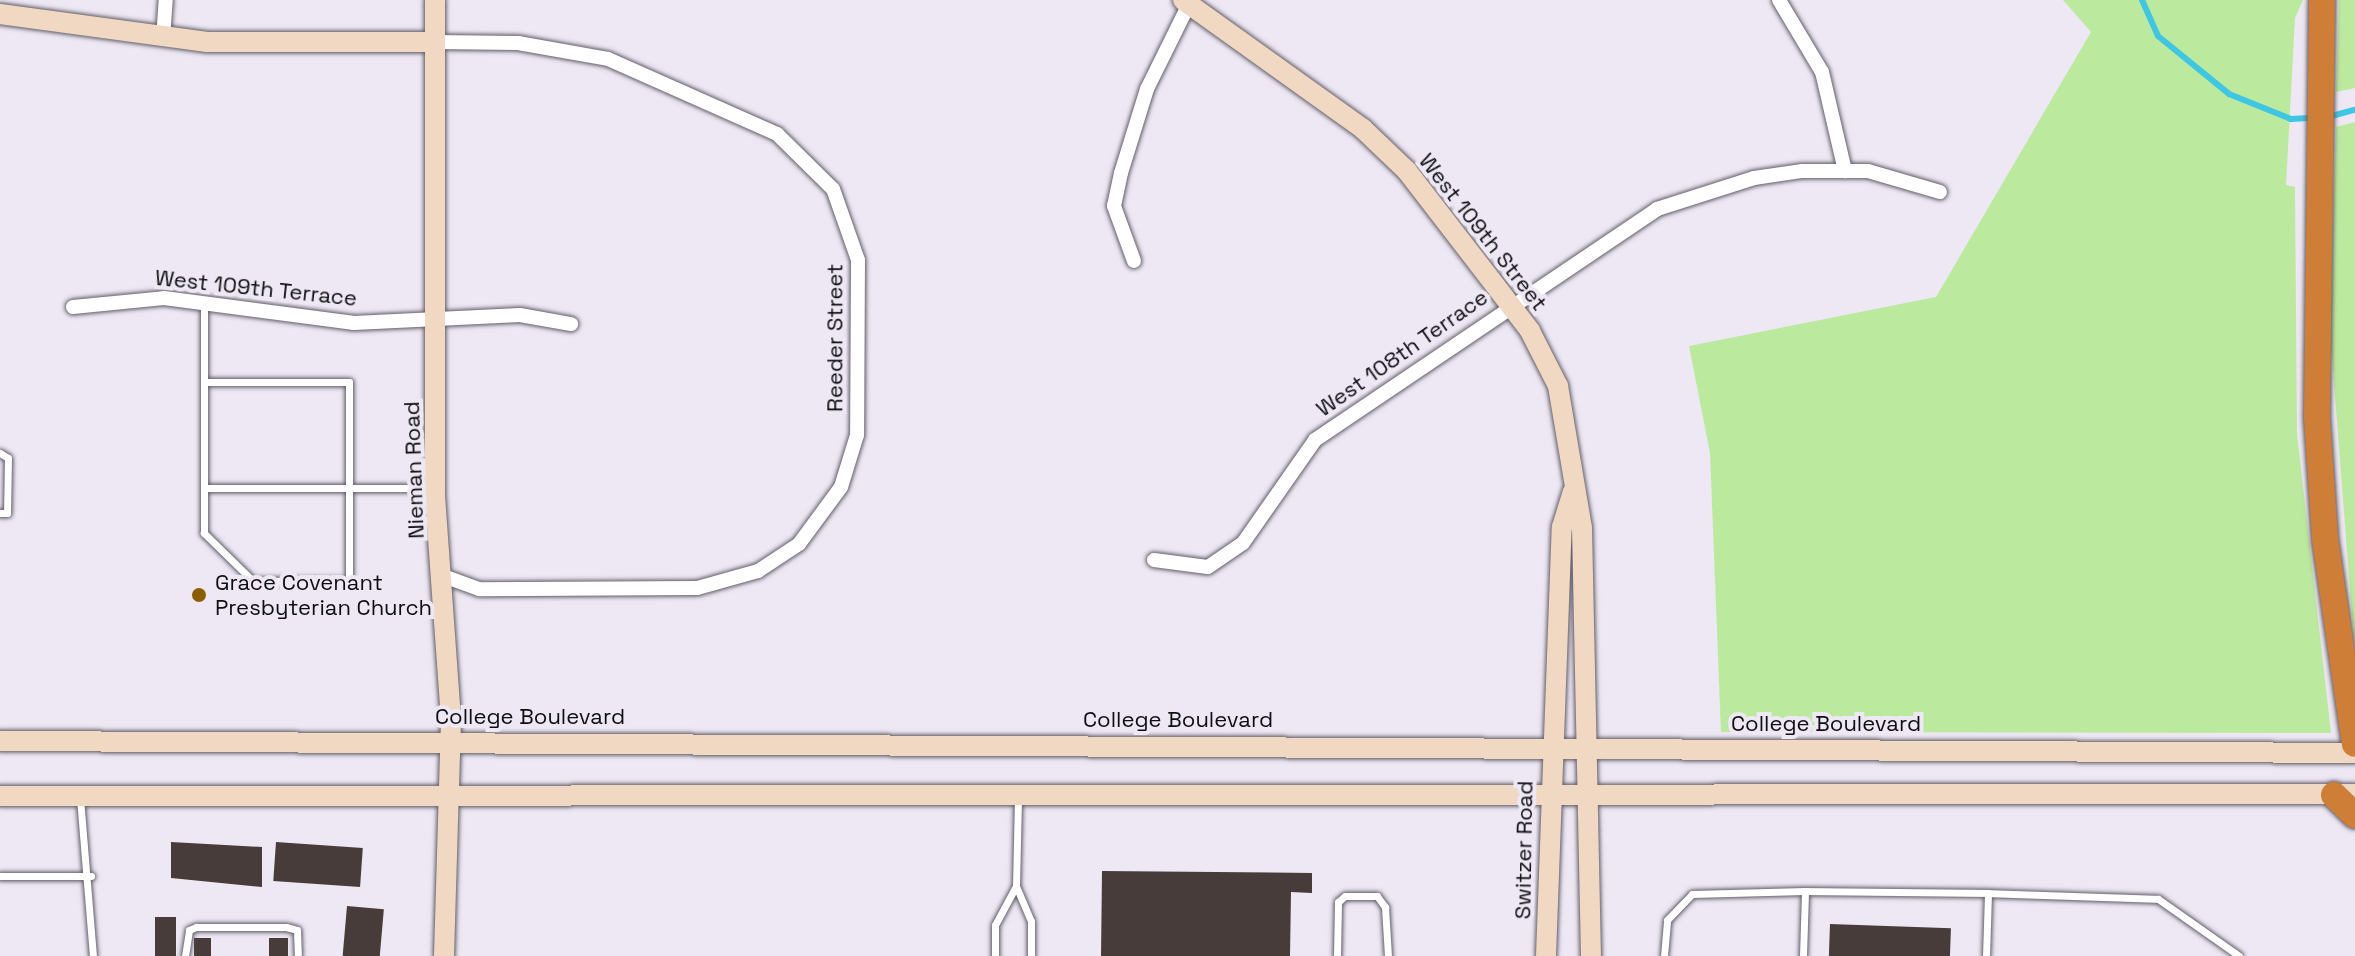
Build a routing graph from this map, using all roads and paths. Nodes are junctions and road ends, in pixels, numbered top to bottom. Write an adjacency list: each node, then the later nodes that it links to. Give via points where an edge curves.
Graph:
1 (166, 0): 7 (street)
2 (435, 0): 8 (main road, Nieman Road)
3 (1779, 0): 9 (street, via 1822,72)
4 (2322, 0): 32 (highway, via 2315,217 2317,418)
5 (1186, 2): 11 (street, West 109th Street, via 1147,89 1114,206); 13 (main road, West 109th Street, via 1374,139 1430,197)
6 (0, 14): 7 (main road)
7 (163, 39): 8 (main road)
8 (435, 42): 15 (main road, Nieman Road); 25 (street, Reeder Street, via 546,46 608,59 777,134 833,189 858,260 857,435 837,495 799,544 758,571 697,588 479,589)
9 (1845, 171): 10 (street, West 108th Terrace, via 1897,176); 13 (street, West 108th Terrace, via 1754,178 1657,209)
10 (1940, 192)
11 (1134, 261)
12 (204, 303): 14 (street, West 109th Terrace, via 116,299); 15 (street, West 109th Terrace, via 354,323); 17 (lane)
13 (1511, 305): 22 (main road, West 109th Street, via 1558,386); 24 (street, West 108th Terrace, via 1315,440 1243,543 1208,567)
14 (73, 307)
15 (434, 318): 16 (street, via 520,315); 21 (main road, Nieman Road)
16 (571, 324)
17 (204, 382): 19 (lane); 20 (lane, via 349,382)
18 (0, 453): 23 (lane, via 8,458 7,513)
19 (204, 488): 20 (lane); 20 (lane, via 204,533 253,581 349,581)
20 (349, 488): 21 (lane)
21 (435, 488): 25 (main road, Nieman Road)
22 (1574, 488): 26 (main road, West 109th Street, via 1562,527); 27 (main road, West 109th Street)
23 (0, 513)
24 (1154, 560)
25 (443, 576): 29 (main road, Nieman Road)
26 (1557, 626): 27 (main road); 30 (main road, West 109th Street)
27 (1587, 626): 31 (main road, West 109th Street)
28 (0, 741): 29 (main road, College Boulevard)
29 (451, 741): 30 (main road, College Boulevard); 34 (main road, Nieman Road)
30 (1551, 746): 31 (main road, College Boulevard); 38 (main road, Switzer Road)
31 (1590, 746): 32 (main road, College Boulevard); 39 (main road)
32 (2354, 749)
33 (2345, 794): 39 (main road); 40 (highway)
34 (450, 795): 35 (main road); 37 (main road); 49 (main road, Nieman Road)
35 (1018, 795): 38 (main road); 43 (lane)
36 (0, 796): 37 (main road)
37 (80, 796): 42 (lane)
38 (1549, 796): 39 (main road); 54 (main road, Switzer Road)
39 (1590, 796): 55 (main road)
40 (2355, 815)
41 (0, 876): 42 (lane)
42 (91, 876): 46 (lane)
43 (1016, 886): 50 (lane, via 995,925); 51 (lane, via 1031,921)
44 (1805, 891): 45 (lane); 56 (lane, via 1692,894 1667,920); 57 (lane)
45 (1988, 893): 58 (lane); 59 (lane, via 2158,899)
46 (93, 956)
47 (185, 956): 48 (lane, via 196,927 297,930)
48 (298, 956)
49 (444, 956)
50 (995, 956)
51 (1031, 956)
52 (1337, 956): 53 (lane, via 1338,902 1345,896 1377,896 1385,907)
53 (1388, 956)
54 (1546, 956)
55 (1591, 956)
56 (1664, 956)
57 (1803, 956)
58 (1986, 956)
59 (2239, 956)

